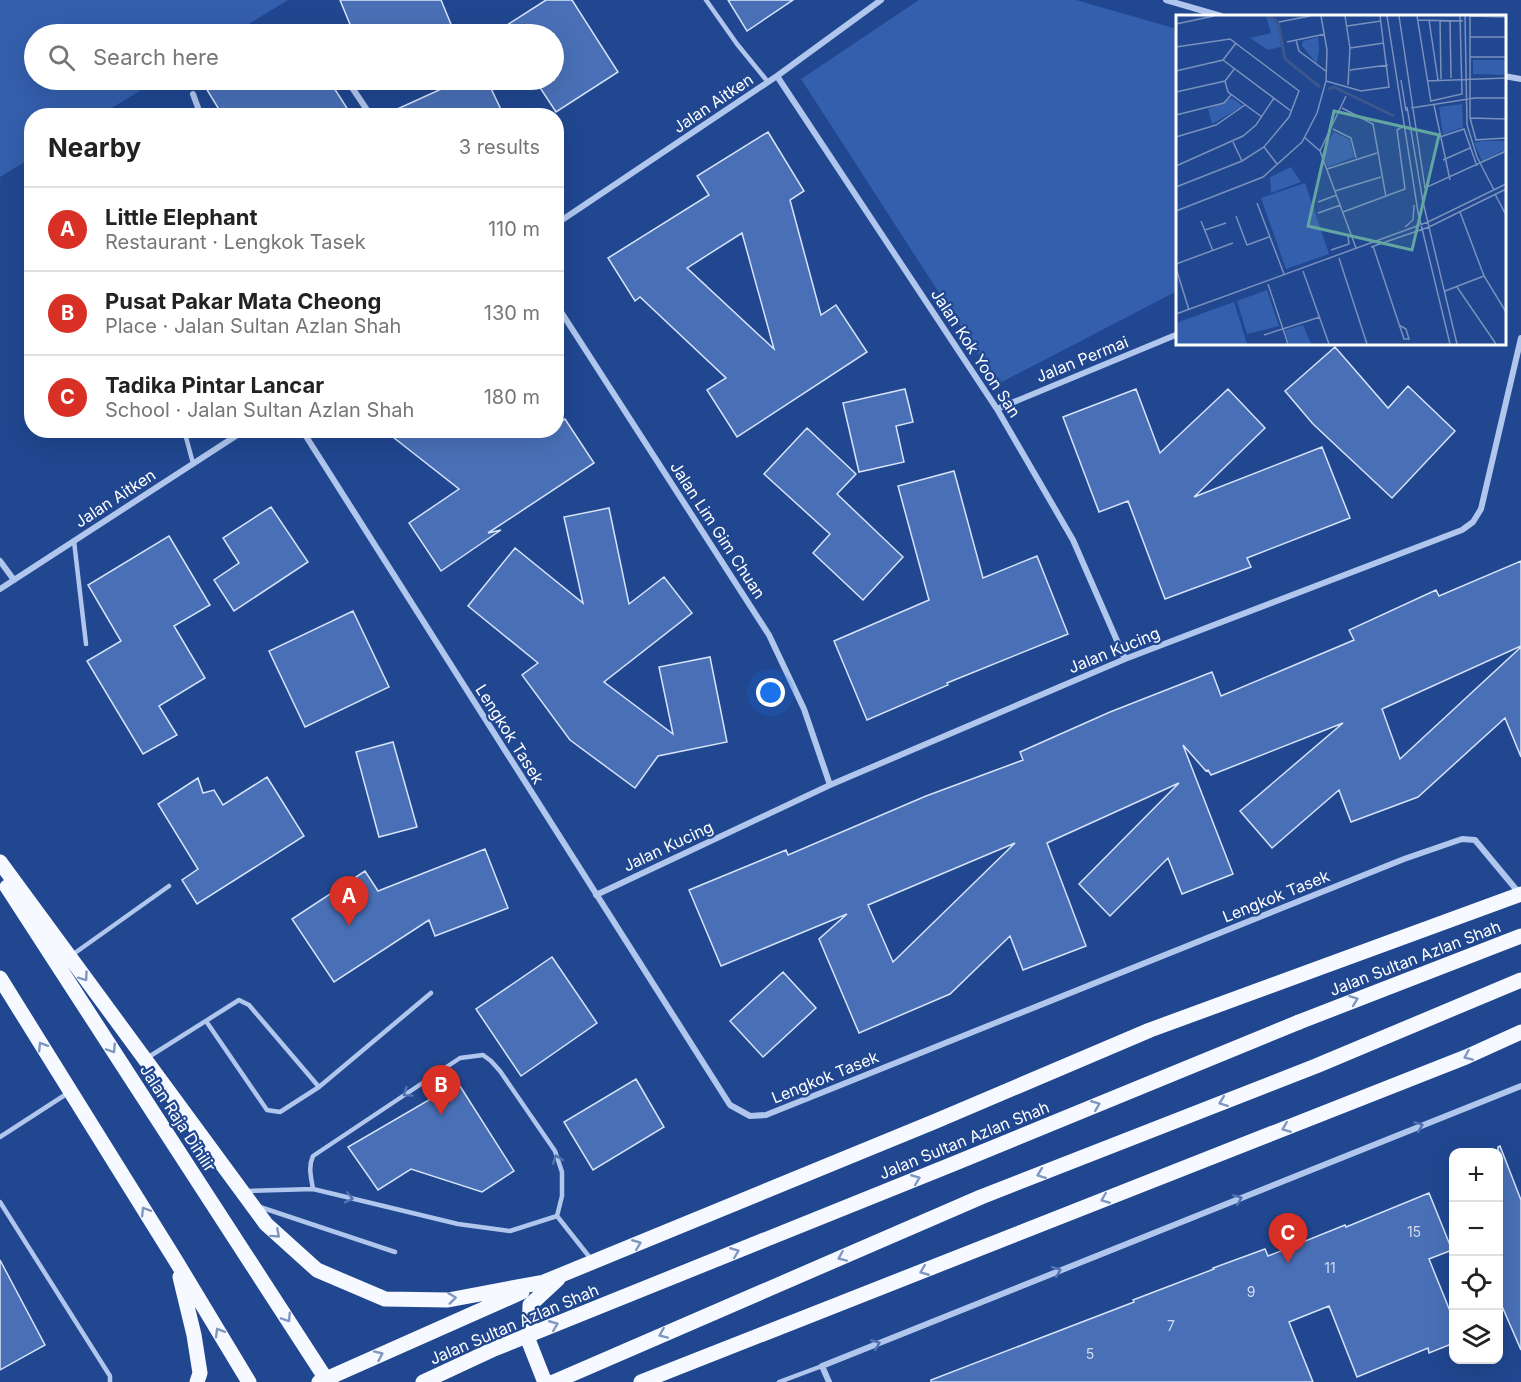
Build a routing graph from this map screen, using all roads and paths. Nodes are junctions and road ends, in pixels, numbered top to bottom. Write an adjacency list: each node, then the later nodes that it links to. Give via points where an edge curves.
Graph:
1 (706, 0): 8 (lane)
2 (881, 0): 5 (street, Jalan Aitken)
3 (1166, 0): 4 (street)
4 (1218, 15)
5 (777, 76): 8 (street, Jalan Aitken); 17 (street, Jalan Kok Yoon San)
6 (1506, 76): 7 (street)
7 (1521, 79)
8 (768, 82): 13 (street, Jalan Aitken)
9 (354, 90): 12 (street)
10 (193, 94): 11 (street)
11 (198, 108)
12 (366, 108)
13 (564, 219)
14 (564, 316): 28 (street, Jalan Lim Gim Chuan, via 769,635 804,709)
15 (1176, 335): 17 (street, Jalan Permai)
16 (1521, 338): 27 (street, Jalan Kucing, via 1481,509 1473,522 1462,530)
17 (998, 409): 27 (street, Jalan Kok Yoon San, via 1073,540)
18 (186, 438): 21 (lane)
19 (233, 438): 21 (street, Jalan Aitken)
20 (307, 438): 33 (street, Lengkok Tasek)
21 (194, 463): 22 (street, Jalan Aitken)
22 (74, 541): 24 (street, Jalan Aitken); 26 (lane)
23 (0, 561): 24 (street)
24 (14, 580): 25 (street, Jalan Aitken)
25 (0, 589)
26 (86, 644)
27 (1125, 659): 28 (street, Jalan Kucing)
28 (830, 785): 33 (street, Jalan Kucing)
29 (0, 862): 35 (main road)
30 (0, 877): 57 (main road, Jalan Raja Dihilir, one-way to 57)
31 (169, 885): 35 (lane)
32 (1521, 894): 33 (street, Lengkok Tasek, via 1475,840 1462,839 766,1115 750,1116 730,1105); 53 (main road, one-way to 32, via 1150,1030)
33 (596, 895)
34 (1521, 936): 61 (main road, Jalan Sultan Azlan Shah, one-way to 34, bridge, via 494,1349 1299,1022)
35 (70, 957): 41 (main road, one-way to 41)
36 (0, 978): 44 (main road, one-way to 36)
37 (1521, 980): 63 (main road, one-way to 63, via 1316,1066 981,1197)
38 (431, 993): 43 (lane)
39 (207, 1021): 41 (lane); 43 (lane, via 239,1000 249,1005); 43 (lane, via 267,1110 280,1112)
40 (1521, 1032): 64 (main road, one-way to 64)
41 (144, 1059): 47 (main road)
42 (1521, 1086): 56 (street, one-way to 42)
43 (319, 1087)
44 (70, 1091): 45 (lane); 52 (main road, one-way to 44)
45 (0, 1137)
46 (313, 1189): 47 (lane); 50 (lane, one-way to 50, via 458,1224 510,1231); 50 (lane, one-way to 46, via 562,1172 555,1151 500,1071 483,1055 460,1058 313,1156 309,1169)
47 (241, 1191): 49 (main road)
48 (0, 1202): 58 (lane, via 110,1376)
49 (252, 1205): 51 (lane); 55 (main road, one-way to 55, via 266,1224 317,1270 384,1299 448,1300)
50 (558, 1216): 53 (lane)
51 (395, 1252)
52 (176, 1261): 59 (main road, via 194,1335 200,1373); 60 (main road, one-way to 52)
53 (593, 1262): 54 (main road)
54 (564, 1274): 55 (main road); 62 (main road, via 530,1305 529,1342)
55 (544, 1282): 57 (main road, one-way to 55)
56 (822, 1366): 65 (lane); 66 (street)
57 (325, 1381)
58 (110, 1382)
59 (197, 1382)
60 (249, 1382)
61 (423, 1382)
62 (548, 1382)
63 (554, 1382)
64 (641, 1382)
65 (779, 1382)
66 (829, 1382)

